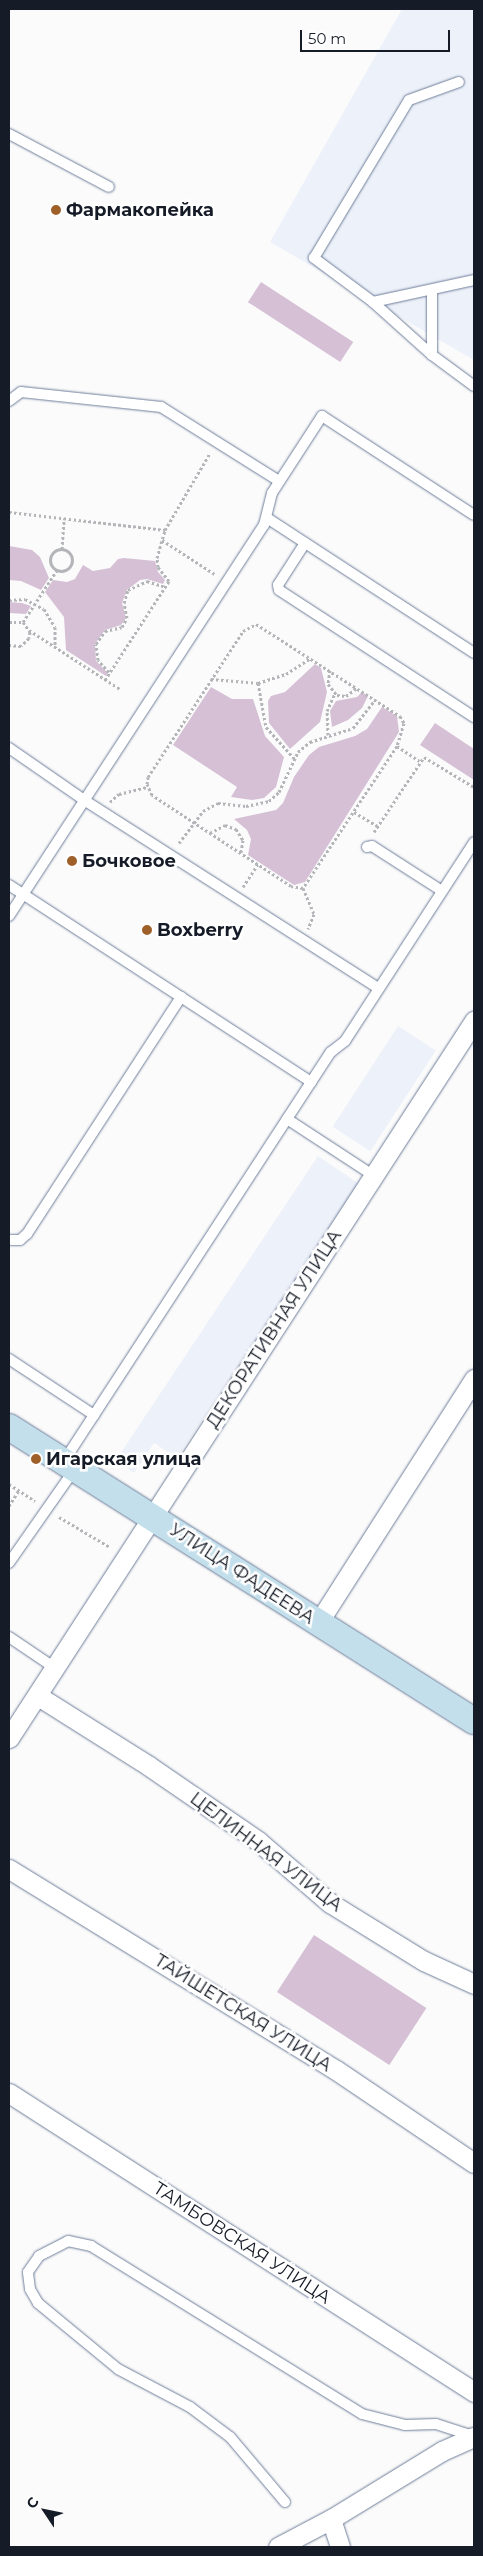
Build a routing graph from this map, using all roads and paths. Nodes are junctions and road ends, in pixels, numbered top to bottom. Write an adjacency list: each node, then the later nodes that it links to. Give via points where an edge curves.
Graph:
1 (459, 82): 6 (lane, via 409,100 314,258)
2 (9, 134): 3 (lane)
3 (109, 187)
4 (474, 280): 5 (lane)
5 (432, 290): 6 (lane); 7 (lane)
6 (373, 302): 7 (lane)
7 (432, 355): 8 (lane)
8 (474, 386)
9 (9, 401): 10 (lane, via 21,392 161,407)
10 (217, 442): 11 (lane); 16 (path)
11 (279, 481): 13 (lane, via 322,416); 15 (lane, via 269,498)
12 (9, 512): 14 (path)
13 (474, 515)
14 (64, 518): 16 (path); 19 (path)
15 (267, 518): 18 (lane); 21 (lane)
16 (165, 530): 17 (path)
17 (162, 540): 21 (path); 22 (path, via 158,567 169,581)
18 (305, 543): 30 (lane); 41 (lane, via 278,585 279,590)
19 (62, 549): 20 (path, via 52,554 50,559); 20 (path, via 71,555 72,561 66,570)
20 (57, 570): 24 (path)
21 (227, 582): 49 (lane)
22 (165, 587): 33 (path); 33 (path, via 147,581 128,590 124,603 127,618 122,627 105,631 96,644 98,660)
23 (9, 600): 24 (path)
24 (35, 603): 26 (path); 29 (path, via 44,609 55,627)
25 (9, 622): 26 (path)
26 (23, 622): 27 (path)
27 (29, 630): 28 (path, via 26,643 15,647); 29 (path)
28 (9, 645)
29 (55, 647): 35 (path)
30 (474, 653)
31 (311, 658): 32 (path); 34 (path, via 262,626 248,626); 36 (path, via 286,674)
32 (330, 670): 37 (path); 39 (path, via 328,684)
33 (110, 672): 35 (path)
34 (211, 679): 36 (path); 47 (path, via 148,777)
35 (105, 680): 38 (path)
36 (258, 683): 45 (path, via 266,727)
37 (357, 688): 39 (path, via 346,696); 40 (path)
38 (120, 689)
39 (334, 693): 42 (path, via 327,711)
40 (375, 700): 42 (path, via 352,728); 43 (path, via 400,716 404,724)
41 (474, 717)
42 (328, 735): 45 (path, via 310,742)
43 (397, 746): 46 (path); 51 (path)
44 (9, 748): 49 (lane)
45 (294, 758): 52 (path, via 279,792 269,801 246,806 218,804 203,811)
46 (419, 761): 48 (path, via 429,758); 53 (path)
47 (148, 787): 50 (path, via 115,796); 52 (path, via 152,795)
48 (474, 787)
49 (84, 800): 50 (lane); 63 (lane)
50 (103, 812): 58 (lane)
51 (354, 812): 53 (path); 61 (path)
52 (192, 822): 54 (path); 58 (path)
53 (377, 826): 56 (path)
54 (210, 833): 57 (path); 57 (path, via 225,825 236,829 243,840)
55 (474, 842): 62 (lane)
56 (369, 846): 62 (lane)
57 (241, 853): 59 (path)
58 (171, 856): 64 (lane)
59 (258, 864): 61 (path, via 291,886); 64 (path)
60 (9, 885): 63 (lane)
61 (303, 888): 66 (path, via 314,918)
62 (442, 891): 67 (lane)
63 (23, 894): 65 (lane); 68 (lane)
64 (236, 898): 66 (lane)
65 (9, 916)
66 (302, 939): 67 (lane)
67 (379, 988): 70 (lane, via 345,1041 331,1052)
68 (181, 997): 70 (lane); 73 (lane, via 27,1234 20,1240)
69 (472, 1030): 72 (street, ДЕКОРАТИВНАЯ УЛИЦА)
70 (311, 1082): 71 (lane)
71 (287, 1119): 72 (lane); 76 (lane)
72 (374, 1176): 83 (street, ДЕКОРАТИВНАЯ УЛИЦА)
73 (9, 1241)
74 (9, 1359): 76 (lane)
75 (474, 1379): 86 (street)
76 (94, 1415): 78 (lane)
77 (9, 1427): 78 (street, УЛИЦА ФАДЕЕВА)
78 (69, 1466): 82 (lane); 83 (street, УЛИЦА ФАДЕЕВА)
79 (9, 1484): 80 (path)
80 (19, 1490): 81 (path); 82 (path)
81 (9, 1506)
82 (46, 1509): 84 (path, via 113,1549); 85 (lane)
83 (151, 1516): 84 (street, ДЕКОРАТИВНАЯ УЛИЦА); 86 (street, УЛИЦА ФАДЕЕВА)
84 (131, 1549): 88 (street, ДЕКОРАТИВНАЯ УЛИЦА)
85 (9, 1563)
86 (318, 1623): 90 (street, УЛИЦА ФАДЕЕВА)
87 (9, 1637): 88 (lane)
88 (55, 1668): 89 (street, ДЕКОРАТИВНАЯ УЛИЦА)
89 (38, 1696): 91 (street, ДЕКОРАТИВНАЯ УЛИЦА); 93 (street, ЦЕЛИННАЯ УЛИЦА, via 149,1766 258,1841 330,1903 424,1961)
90 (474, 1721)
91 (9, 1738)
92 (9, 1869): 95 (street, ТАЙШЕТСКАЯ УЛИЦА, via 336,2070)
93 (474, 1984)
94 (9, 2093): 96 (street, ТАМБОВСКАЯ УЛИЦА)
95 (474, 2163)
96 (474, 2392)
97 (474, 2436): 98 (lane, via 436,2424 405,2425 362,2414 91,2246 68,2241 39,2256 28,2272 30,2289 38,2304 118,2369 190,2407 230,2437); 99 (street, via 442,2451)
98 (285, 2502)
99 (331, 2519): 100 (street); 101 (street)
100 (278, 2547)
101 (340, 2547)

